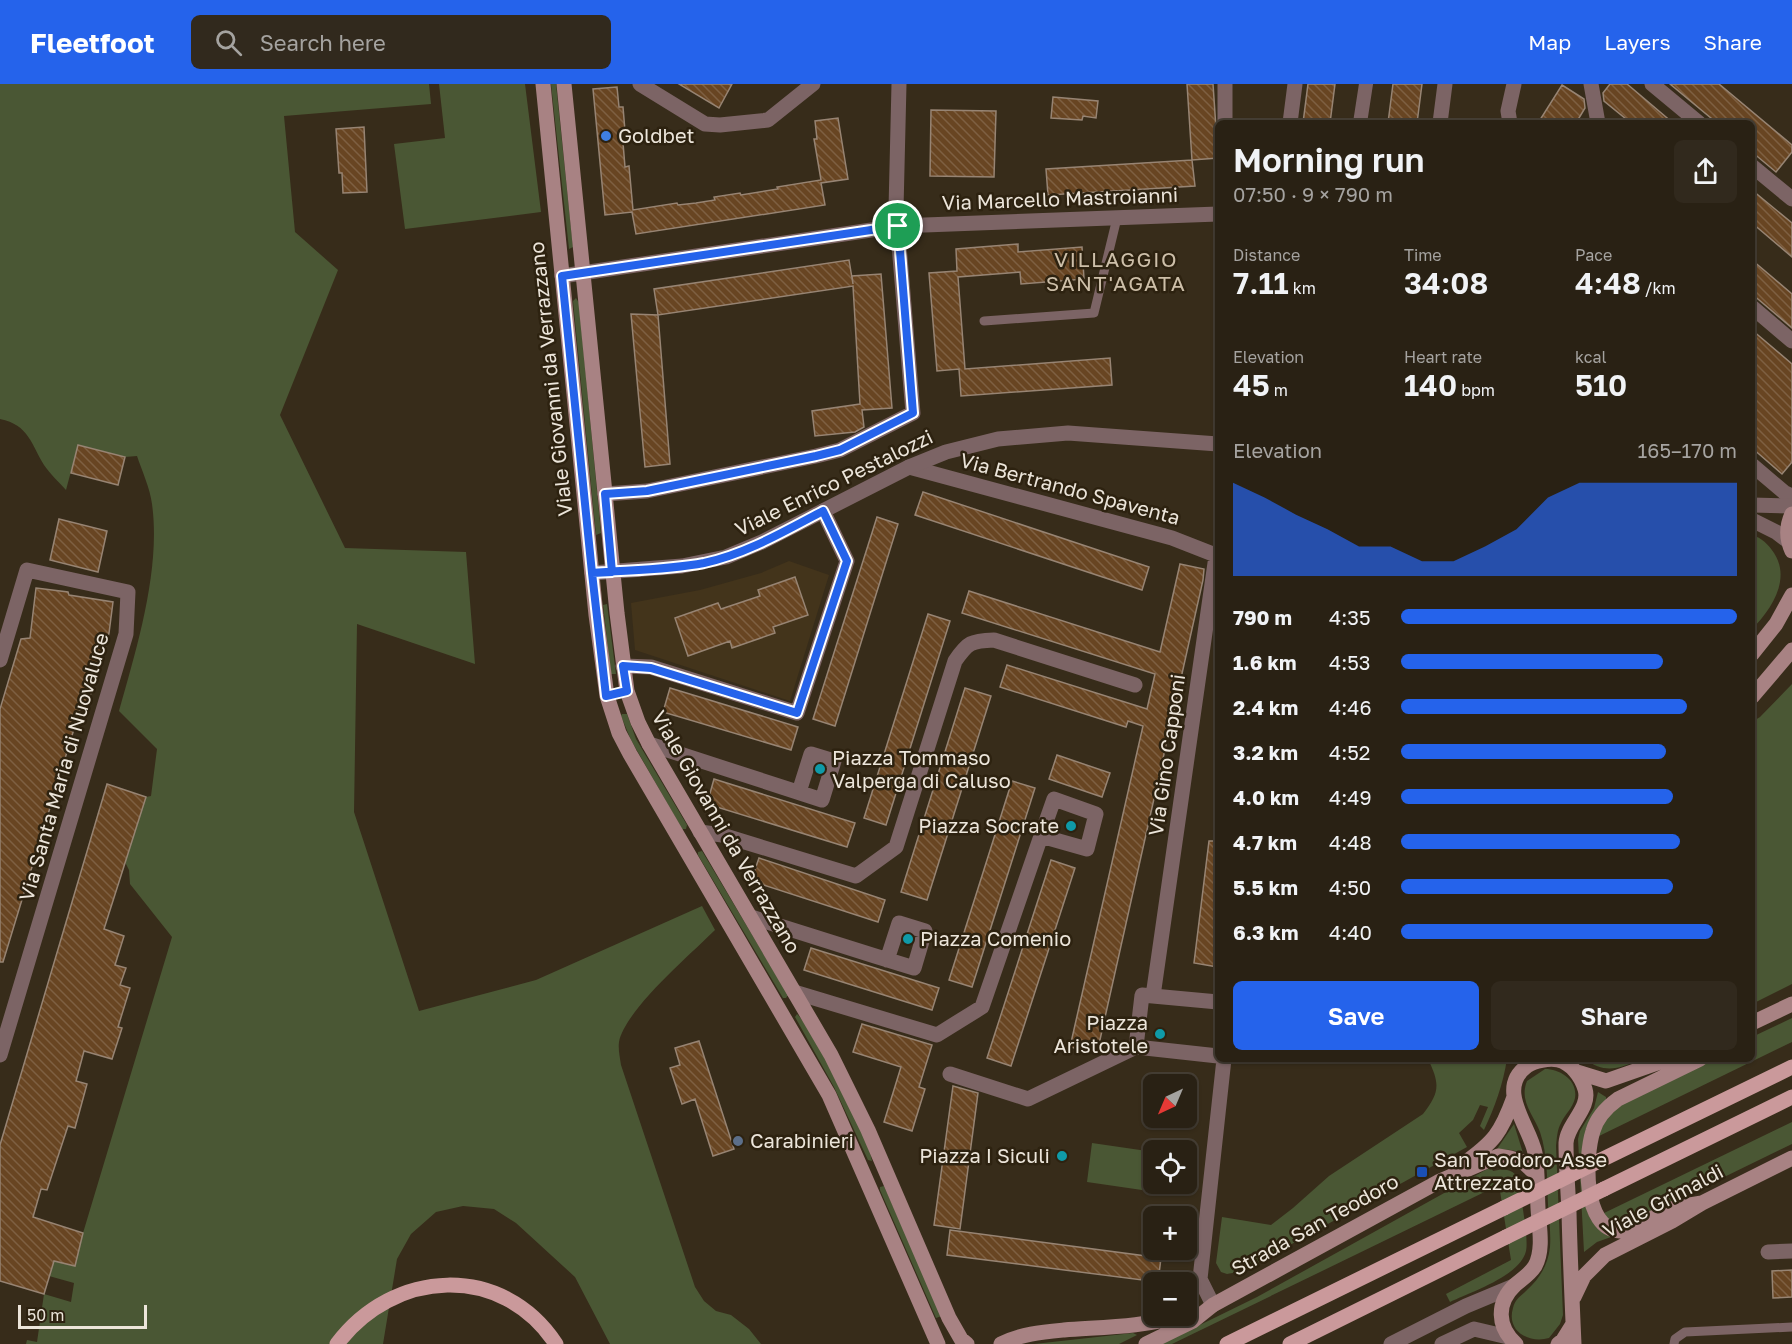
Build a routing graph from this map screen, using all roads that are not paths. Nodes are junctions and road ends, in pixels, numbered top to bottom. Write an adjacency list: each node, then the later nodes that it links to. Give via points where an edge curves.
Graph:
1 (543, 84): 26 (main road, Viale Giovanni da Verrazzano)
2 (564, 84): 25 (main road, Viale Giovanni da Verrazzano)
3 (640, 84): 4 (street, via 705,124 720,126 768,120)
4 (813, 84)
5 (899, 84): 24 (street)
6 (1225, 84): 13 (street)
7 (1294, 84): 14 (street)
8 (1366, 84): 15 (street)
9 (1445, 84): 16 (street)
10 (1514, 84): 17 (street)
11 (1591, 84): 18 (street)
12 (1652, 84): 19 (street)
13 (1225, 120)
14 (1290, 120)
15 (1360, 120)
16 (1440, 120)
17 (1510, 120)
18 (1597, 120)
19 (1695, 120)
20 (1755, 168): 21 (street)
21 (1792, 199)
22 (1215, 214): 23 (street, Via Marcello Mastroianni)
23 (1117, 218): 24 (street, Via Marcello Mastroianni); 28 (lane, via 1094,313)
24 (898, 226): 25 (street, Via Marcello Mastroianni); 33 (street, via 913,413 840,450 647,491)
25 (583, 274): 26 (street, Via Marcello Mastroianni); 33 (main road, Viale Giovanni da Verrazzano)
26 (562, 276): 44 (main road, Viale Giovanni da Verrazzano)
27 (1755, 309): 29 (street)
28 (984, 321)
29 (1792, 341)
30 (1215, 444): 31 (street, Viale Enrico Pestalozzi, via 1068,433 998,440 946,452)
31 (909, 467): 37 (street, Viale Enrico Pestalozzi); 41 (street, Via Bertrando Spaventa, via 1172,538)
32 (1755, 468): 34 (street)
33 (605, 494): 43 (main road, Viale Giovanni da Verrazzano)
34 (1792, 496)
35 (1755, 505): 36 (street)
36 (1792, 506)
37 (823, 511): 43 (street, Viale Enrico Pestalozzi, via 716,560); 49 (street, via 847,561 797,713 651,668)
38 (1792, 514): 40 (main road, via 1787,530)
39 (1755, 522): 40 (street, via 1776,532)
40 (1790, 546)
41 (1215, 555)
42 (1215, 570): 61 (street, Via Gino Capponi)
43 (612, 572): 44 (street, Viale Enrico Pestalozzi); 49 (main road, Viale Giovanni da Verrazzano)
44 (592, 573): 53 (main road, Viale Giovanni da Verrazzano)
45 (1792, 596): 46 (main road)
46 (1755, 650)
47 (1792, 650): 52 (main road)
48 (0, 660): 66 (street, Via Santa Maria di Nuovaluce, via 27,570 128,592 126,634)
49 (623, 666): 51 (main road, Viale Giovanni da Verrazzano)
50 (1135, 685): 56 (street, via 994,640 974,640 955,661 896,847 856,876 722,835)
51 (627, 691): 53 (main road); 54 (main road, Viale Giovanni da Verrazzano)
52 (1755, 693)
53 (606, 696): 95 (main road, Viale Giovanni da Verrazzano, via 630,754 829,1095)
54 (649, 744): 55 (street); 56 (main road, Viale Giovanni da Verrazzano)
55 (794, 790)
56 (700, 832): 58 (main road, Viale Giovanni da Verrazzano)
57 (1041, 836): 60 (street, via 982,1007 937,1035)
58 (751, 917): 59 (street); 60 (main road, Viale Giovanni da Verrazzano)
59 (881, 958)
60 (794, 992): 96 (main road, Viale Giovanni da Verrazzano, via 855,1104 949,1318)
61 (1153, 996): 62 (street); 65 (street, via 1142,995)
62 (1215, 1002)
63 (1792, 1004): 64 (main road)
64 (1755, 1022)
65 (1136, 1047): 67 (street); 75 (street, via 1028,1099)
66 (0, 1055)
67 (1215, 1056)
68 (1224, 1062): 87 (street, via 1200,1280)
69 (1520, 1062): 76 (main road)
70 (1537, 1062): 76 (main road, via 1529,1064)
71 (1660, 1062): 73 (main road, via 1606,1081)
72 (1694, 1062): 82 (main road, via 1609,1106 1592,1132 1588,1171 1594,1208 1598,1218 1611,1229 1629,1230 1667,1210)
73 (1571, 1066): 86 (main road, via 1586,1090 1584,1104 1566,1140)
74 (1792, 1067): 99 (main road, bridge)
75 (950, 1074)
76 (1517, 1077): 77 (main road)
77 (1514, 1097): 80 (main road, via 1535,1152); 81 (main road, via 1493,1140)
78 (1792, 1097): 100 (main road, bridge)
79 (1792, 1158): 82 (main road, Viale Grimaldi)
80 (1536, 1174): 81 (main road, via 1523,1162 1498,1156); 85 (main road, via 1540,1248 1535,1266)
81 (1438, 1182): 87 (main road, Strada San Teodoro)
82 (1702, 1203): 86 (main road, Viale Grimaldi, via 1605,1255 1584,1276)
83 (1792, 1251): 84 (street)
84 (1768, 1252)
85 (1514, 1286): 92 (main road, via 1500,1312); 101 (street)
86 (1572, 1302): 90 (main road)
87 (1213, 1305): 88 (main road, Strada San Teodoro); 98 (main road, Strada San Teodoro, via 1193,1321)
88 (1197, 1310)
89 (1143, 1323): 97 (main road, via 1042,1332)
90 (1573, 1324): 103 (main road); 104 (main road)
91 (1792, 1327): 105 (lane, via 1685,1332)
92 (1512, 1340): 102 (street, via 1474,1329)
93 (337, 1344): 94 (main road, via 366,1313 400,1293 420,1287 458,1285 508,1300 534,1318)
94 (556, 1344)
95 (938, 1344)
96 (968, 1344)
97 (1001, 1344)
98 (1146, 1344)
99 (1227, 1344)
100 (1290, 1344)
101 (1391, 1344)
102 (1442, 1344)
103 (1558, 1344)
104 (1574, 1344)
105 (1674, 1344)

